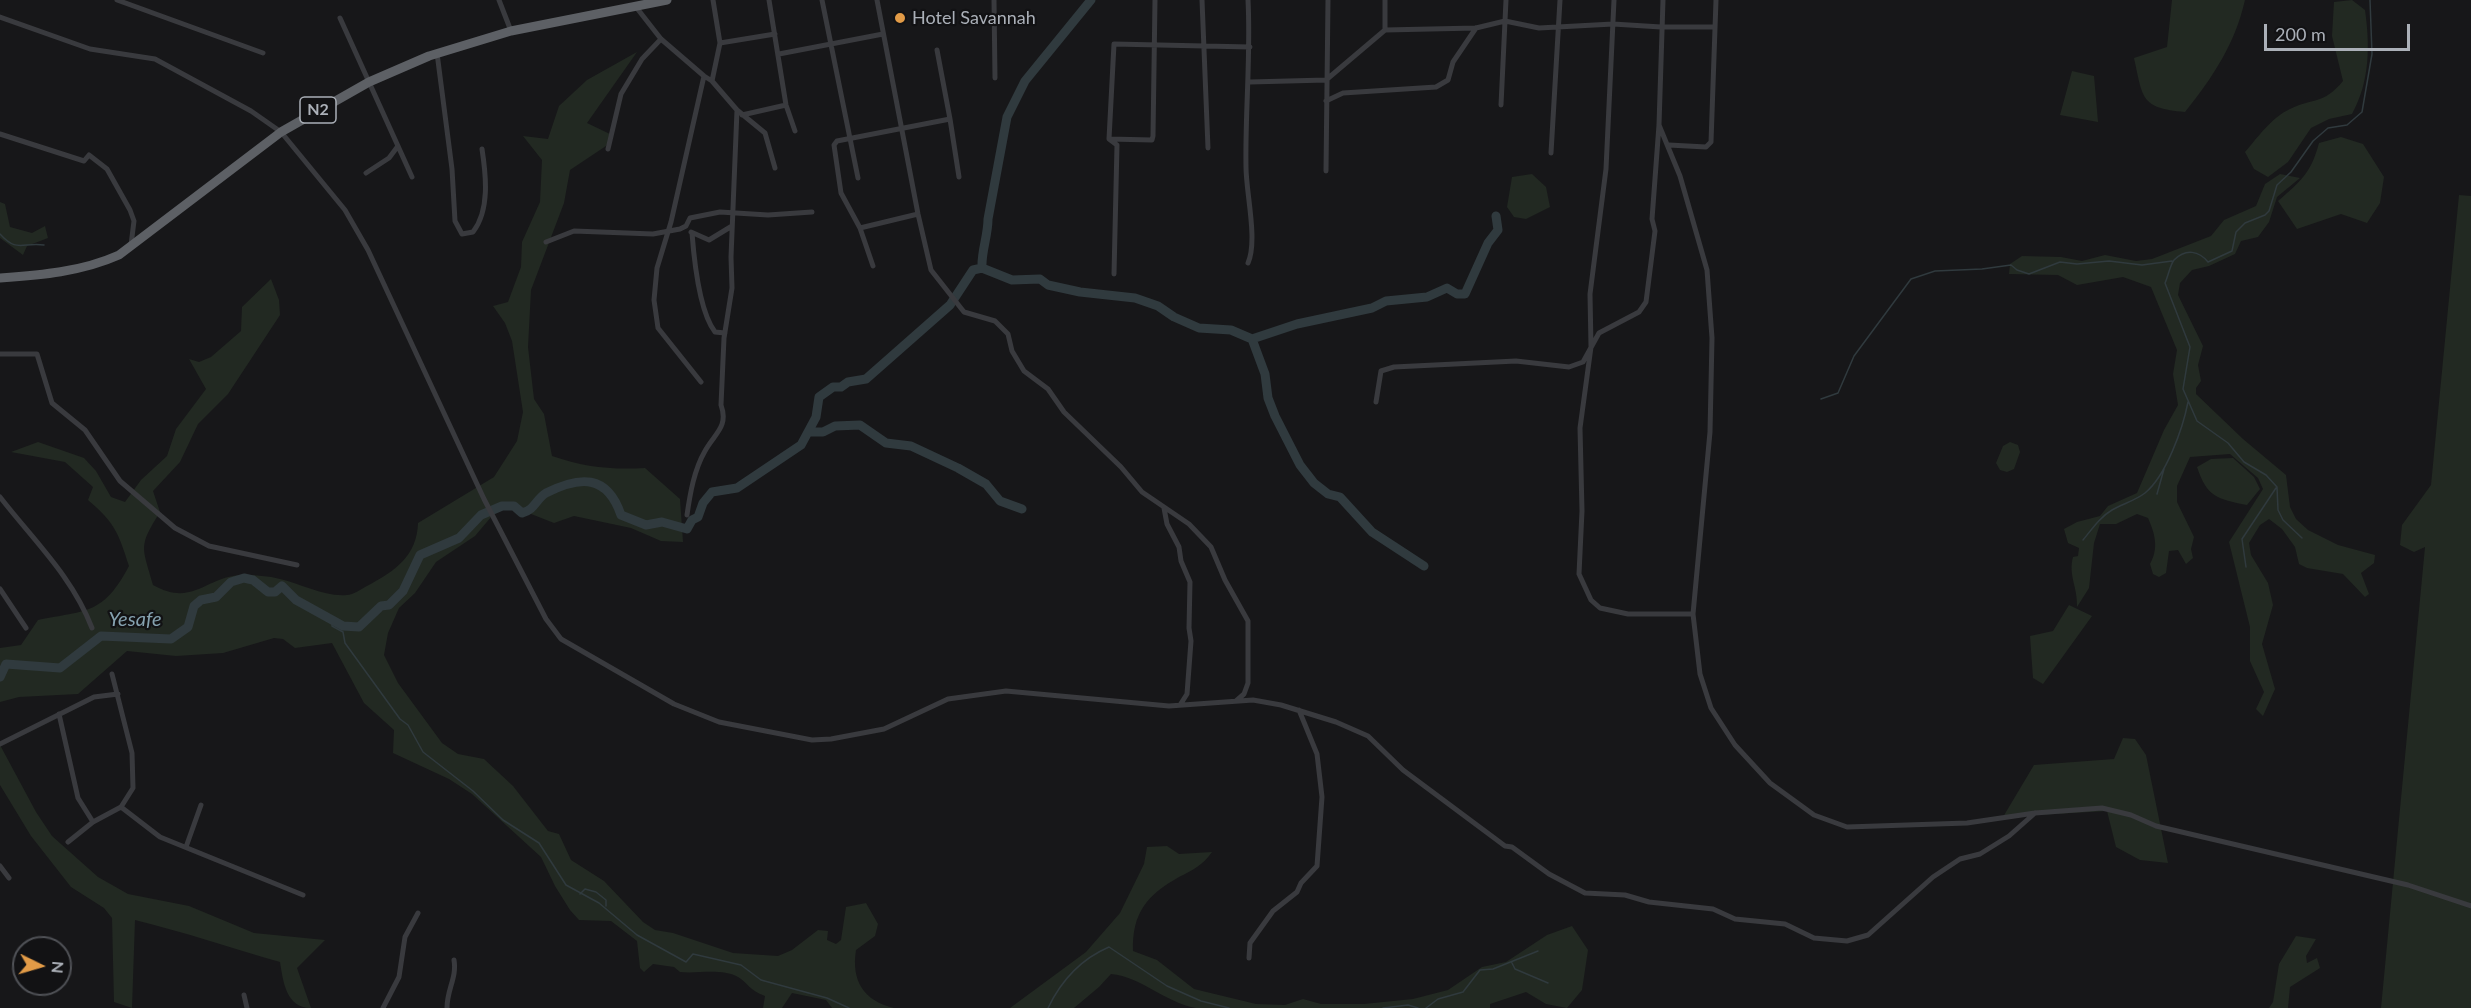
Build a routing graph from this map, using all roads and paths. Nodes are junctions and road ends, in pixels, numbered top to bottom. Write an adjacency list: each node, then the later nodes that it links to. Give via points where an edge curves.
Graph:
1 (117, 0): 39 (street)
2 (499, 0): 29 (street)
3 (667, 0): 19 (highway, N2)
4 (713, 0): 33 (street)
5 (769, 0): 30 (street)
6 (822, 0): 34 (street)
7 (877, 0): 31 (street)
8 (994, 0): 43 (street)
9 (1155, 0): 35 (street)
10 (1202, 0): 36 (street)
11 (1248, 0): 37 (street)
12 (1328, 0): 44 (street)
13 (1385, 0): 28 (street)
14 (1506, 0): 22 (street)
15 (1560, 0): 27 (street)
16 (1614, 0): 23 (street)
17 (1663, 0): 24 (street)
18 (1716, 0): 25 (street)
19 (636, 7): 29 (highway, N2); 32 (street)
20 (0, 18): 57 (street, via 90,49 155,59 251,111)
21 (340, 18): 46 (street)
22 (1505, 21): 26 (street); 27 (street); 50 (street)
23 (1613, 24): 24 (street); 27 (street); 88 (street, via 1606,169 1590,294)
24 (1661, 27): 25 (street); 54 (street)
25 (1714, 27): 61 (street, via 1711,142 1706,147)
26 (1476, 28): 28 (street); 48 (street, via 1453,62 1448,80 1436,87 1343,93)
27 (1558, 28): 66 (street)
28 (1385, 30): 44 (street)
29 (511, 31): 40 (highway, N2)
30 (775, 34): 33 (street); 41 (street)
31 (883, 34): 34 (street); 55 (street)
32 (661, 39): 42 (street); 65 (street, via 642,59 621,94)
33 (720, 44): 45 (street)
34 (832, 44): 41 (street); 59 (street)
35 (1156, 45): 36 (street); 60 (street, via 1114,44); 60 (street, via 1152,140)
36 (1204, 47): 37 (street); 63 (street)
37 (1250, 47): 47 (street)
38 (937, 50): 53 (street)
39 (263, 53)
40 (437, 53): 46 (highway, N2); 64 (street, via 453,179 454,221 462,234 473,232 478,223 486,181)
41 (779, 54): 49 (street)
42 (704, 76): 45 (street); 79 (street)
43 (995, 78)
44 (1326, 80): 47 (street); 48 (street)
45 (712, 81): 51 (street)
46 (369, 82): 57 (highway, N2); 62 (street)
47 (1250, 82): 83 (street, via 1246,165 1252,248)
48 (1326, 101): 68 (street)
49 (786, 105): 52 (street); 56 (street)
50 (1501, 105)
51 (736, 110): 52 (street); 73 (street)
52 (742, 115): 67 (street, via 765,133)
53 (950, 119): 55 (street); 71 (street)
54 (1659, 125): 61 (street); 88 (street, via 1646,302 1639,312 1599,333)
55 (902, 127): 59 (street); 75 (street)
56 (795, 131)
57 (281, 132): 82 (highway, N2); 103 (street, via 345,210 368,250 491,511 546,619 561,639 674,704 719,722 821,739 884,729 948,699 1006,691)
58 (0, 134): 82 (street, via 84,161 89,155 107,169 134,221)
59 (850, 137): 72 (street); 78 (street, via 834,145 841,194)
60 (1109, 139): 85 (street, via 1117,145)
61 (1669, 145): 97 (street, via 1707,270 1712,338 1710,432)
62 (398, 146): 69 (street, via 389,158); 70 (street)
63 (1208, 148)
64 (482, 149)
65 (608, 149)
66 (1551, 153)
67 (775, 168)
68 (1326, 171)
69 (366, 173)
70 (412, 177)
71 (959, 177)
72 (858, 178)
73 (733, 212): 74 (street); 76 (street, via 695,216); 77 (street)
74 (812, 212)
75 (918, 214): 78 (street); 93 (street, via 931,270 950,296 964,312 995,321 1008,334 1012,351 1024,371 1048,389 1064,412 1142,492)
76 (686, 226): 79 (street); 80 (street)
77 (732, 226): 80 (street, via 709,240); 87 (street, via 732,288)
78 (860, 228): 84 (street)
79 (667, 231): 81 (street, via 630,235 574,231); 90 (street, via 657,268 656,321)
80 (692, 232): 87 (street, via 710,324 715,332)
81 (546, 242)
82 (130, 249): 86 (highway, N2, via 78,269)
83 (1248, 263)
84 (873, 266)
85 (1114, 274)
86 (0, 278)
87 (724, 333): 94 (street, via 721,405 725,415 720,432 705,450)
88 (1591, 347): 91 (street, via 1583,362 1569,367 1516,361 1394,367 1381,371); 97 (street, via 1580,428 1579,574 1599,608 1628,614)
89 (0, 354): 95 (street, via 37,354 52,403 85,430 120,480 175,528 209,546)
90 (701, 382)
91 (1377, 402)
92 (0, 497): 99 (street, via 35,543 56,562 83,605)
93 (1164, 508): 102 (street, via 1189,524 1211,547 1248,621 1248,683); 103 (street, via 1190,582 1187,694)
94 (687, 515)
95 (297, 565)
96 (0, 589): 98 (street)
97 (1693, 614): 109 (street, via 1700,674 1711,708 1735,745 1770,783 1814,815 1847,827 1967,823)
98 (26, 628)
99 (92, 628)
100 (112, 674): 101 (street)
101 (118, 694): 105 (street, via 94,697); 108 (street, via 134,779)
102 (1236, 701): 103 (street); 104 (street, via 1253,700)
103 (1180, 705)
104 (1299, 710): 109 (street, via 1368,736 1403,770 1496,840 1586,892 1713,909 1735,919 1785,924 1814,938 1847,941 1868,935 1933,877 1960,859 1980,854 2009,836); 118 (street, via 1317,754 1322,797 1317,866 1297,892 1273,911 1250,943)
105 (59, 714): 106 (street); 110 (street, via 78,798)
106 (0, 744)
107 (201, 806): 112 (street)
108 (122, 807): 110 (street); 112 (street, via 160,837)
109 (2035, 813): 116 (street, via 2102,808 2156,826 2409,885)
110 (93, 822): 111 (street)
111 (68, 842)
112 (186, 847): 115 (street)
113 (0, 866): 114 (street)
114 (9, 878)
115 (303, 895)
116 (2471, 906)
117 (418, 913): 122 (street, via 405,937 399,976)
118 (1249, 958)
119 (454, 960): 123 (street, via 456,972 447,992)
120 (244, 995): 121 (street)
121 (247, 1008)
122 (383, 1008)
123 (447, 1008)

